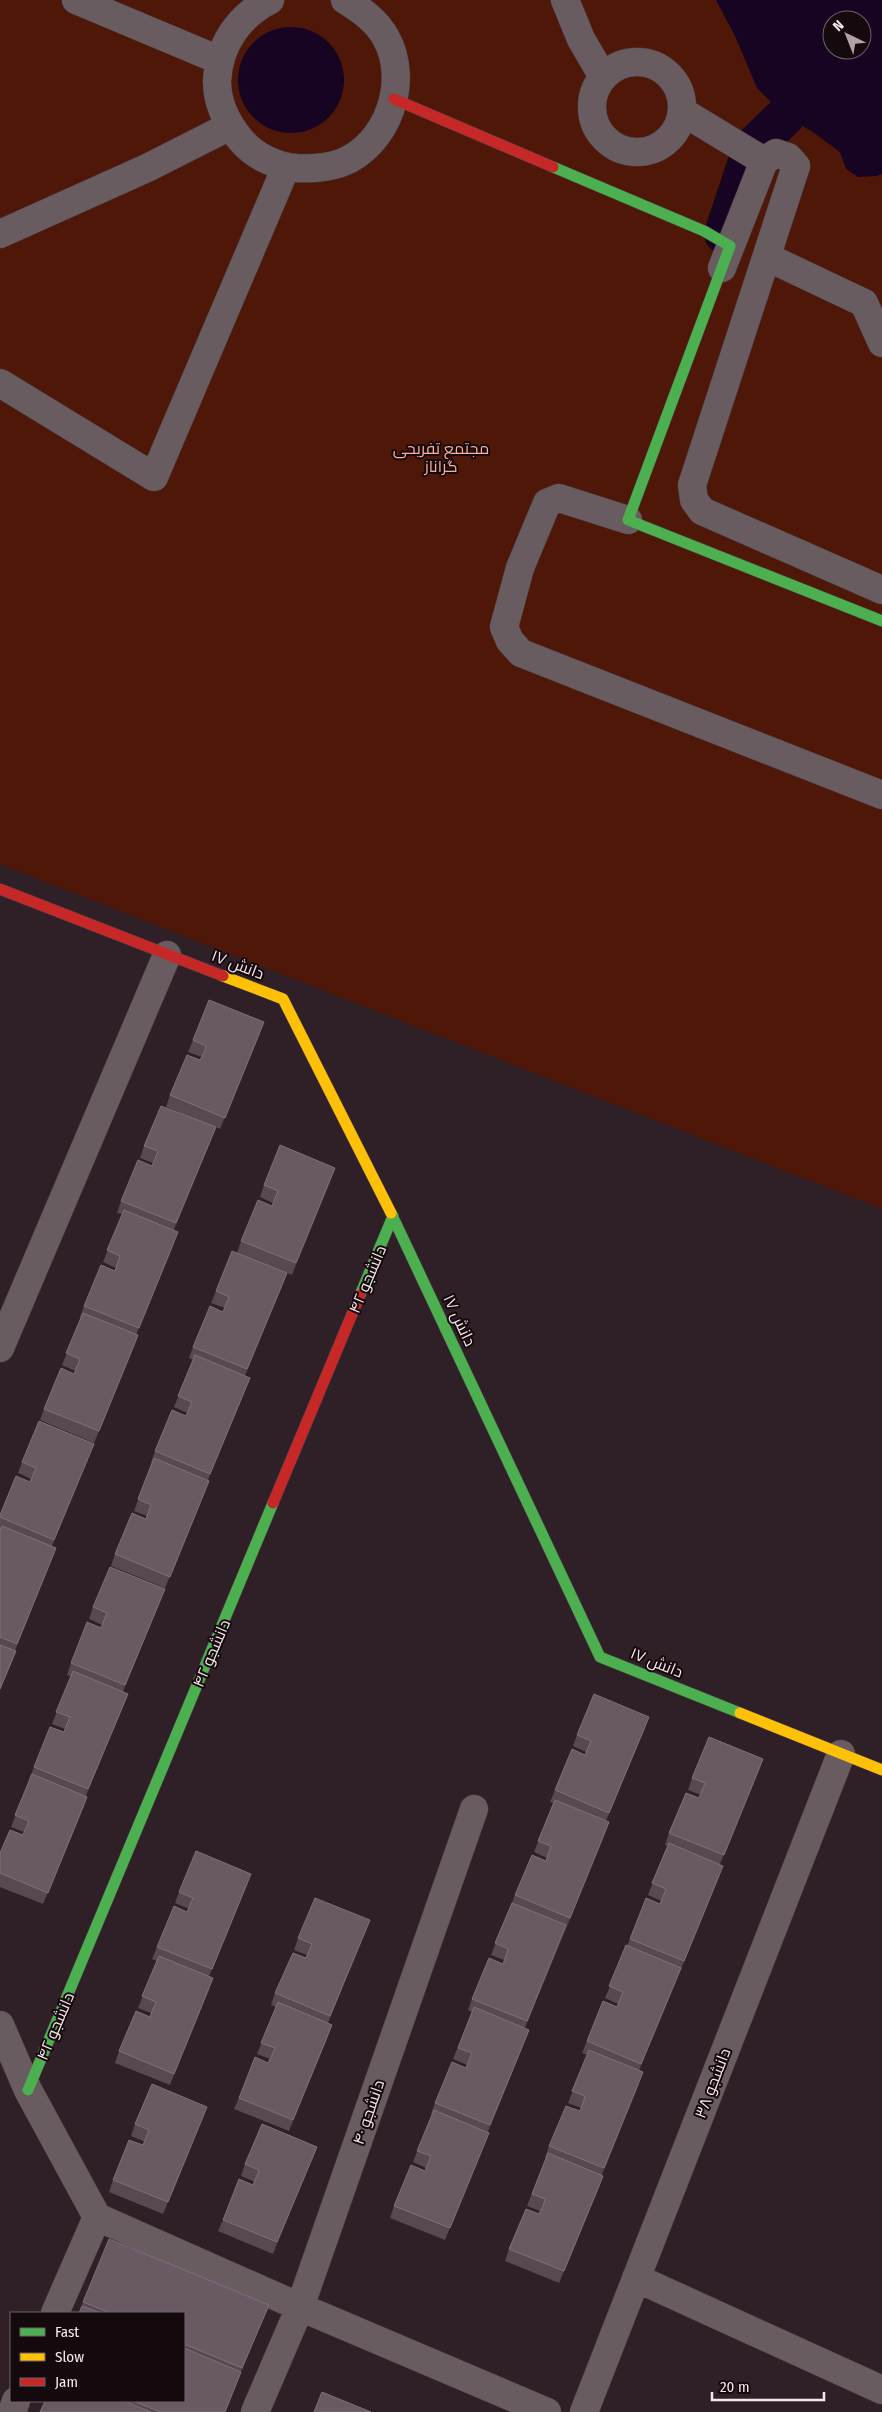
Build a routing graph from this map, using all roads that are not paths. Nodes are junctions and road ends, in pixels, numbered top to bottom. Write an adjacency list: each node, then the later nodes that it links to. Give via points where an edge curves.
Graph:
1 (76, 0): 5 (street)
2 (270, 0): 5 (street, via 253,9 232,31)
3 (564, 0): 6 (street)
4 (362, 5): 7 (street, via 386,39 396,69)
5 (220, 60): 9 (street, via 217,82 221,106)
6 (603, 77): 8 (street, via 628,62 656,65 676,84); 8 (street, via 594,90 591,106 593,121 600,135 612,146 626,152 657,149 670,139)
7 (394, 99): 11 (street, via 383,125 366,147 342,162 315,169); 14 (street, via 704,232 730,246)
8 (683, 112): 10 (street)
9 (230, 126): 11 (street, via 245,145 264,159); 12 (street)
10 (764, 161): 13 (street, via 776,152 796,166); 14 (street)
11 (286, 167): 16 (street, via 154,478)
12 (0, 234)
13 (767, 257): 15 (street, via 864,303); 18 (street, via 692,485 694,500 702,511)
14 (720, 274): 17 (street)
15 (882, 343)
16 (0, 383)
17 (628, 520): 19 (street); 20 (street, via 559,498 547,502 520,568 504,627 510,642 521,653)
18 (882, 590)
19 (882, 622)
20 (882, 795)
21 (0, 889): 22 (street, دانش ۱۷)
22 (167, 955): 23 (street, دانش ۱۷, via 283,999); 24 (street)
23 (393, 1216): 25 (street, دانش ۱۷, via 600,1657); 29 (street, دانشجو ۴۲)
24 (0, 1348)
25 (841, 1754): 26 (street, دانش ۱۷); 31 (street, دانشجو ۳۸)
26 (882, 1770)
27 (474, 1809): 32 (street, دانشجو ۴۰)
28 (0, 2025): 29 (street, دانشجو ۴۲)
29 (28, 2090): 30 (street, دانشجو ۴۲)
30 (97, 2217): 32 (street); 33 (street)
31 (636, 2278): 34 (street); 37 (street, دانشجو ۳۸)
32 (300, 2307): 35 (street, دانشجو ۴۰); 36 (street)
33 (55, 2312)
34 (882, 2390)
35 (255, 2412)
36 (547, 2412)
37 (584, 2412)

